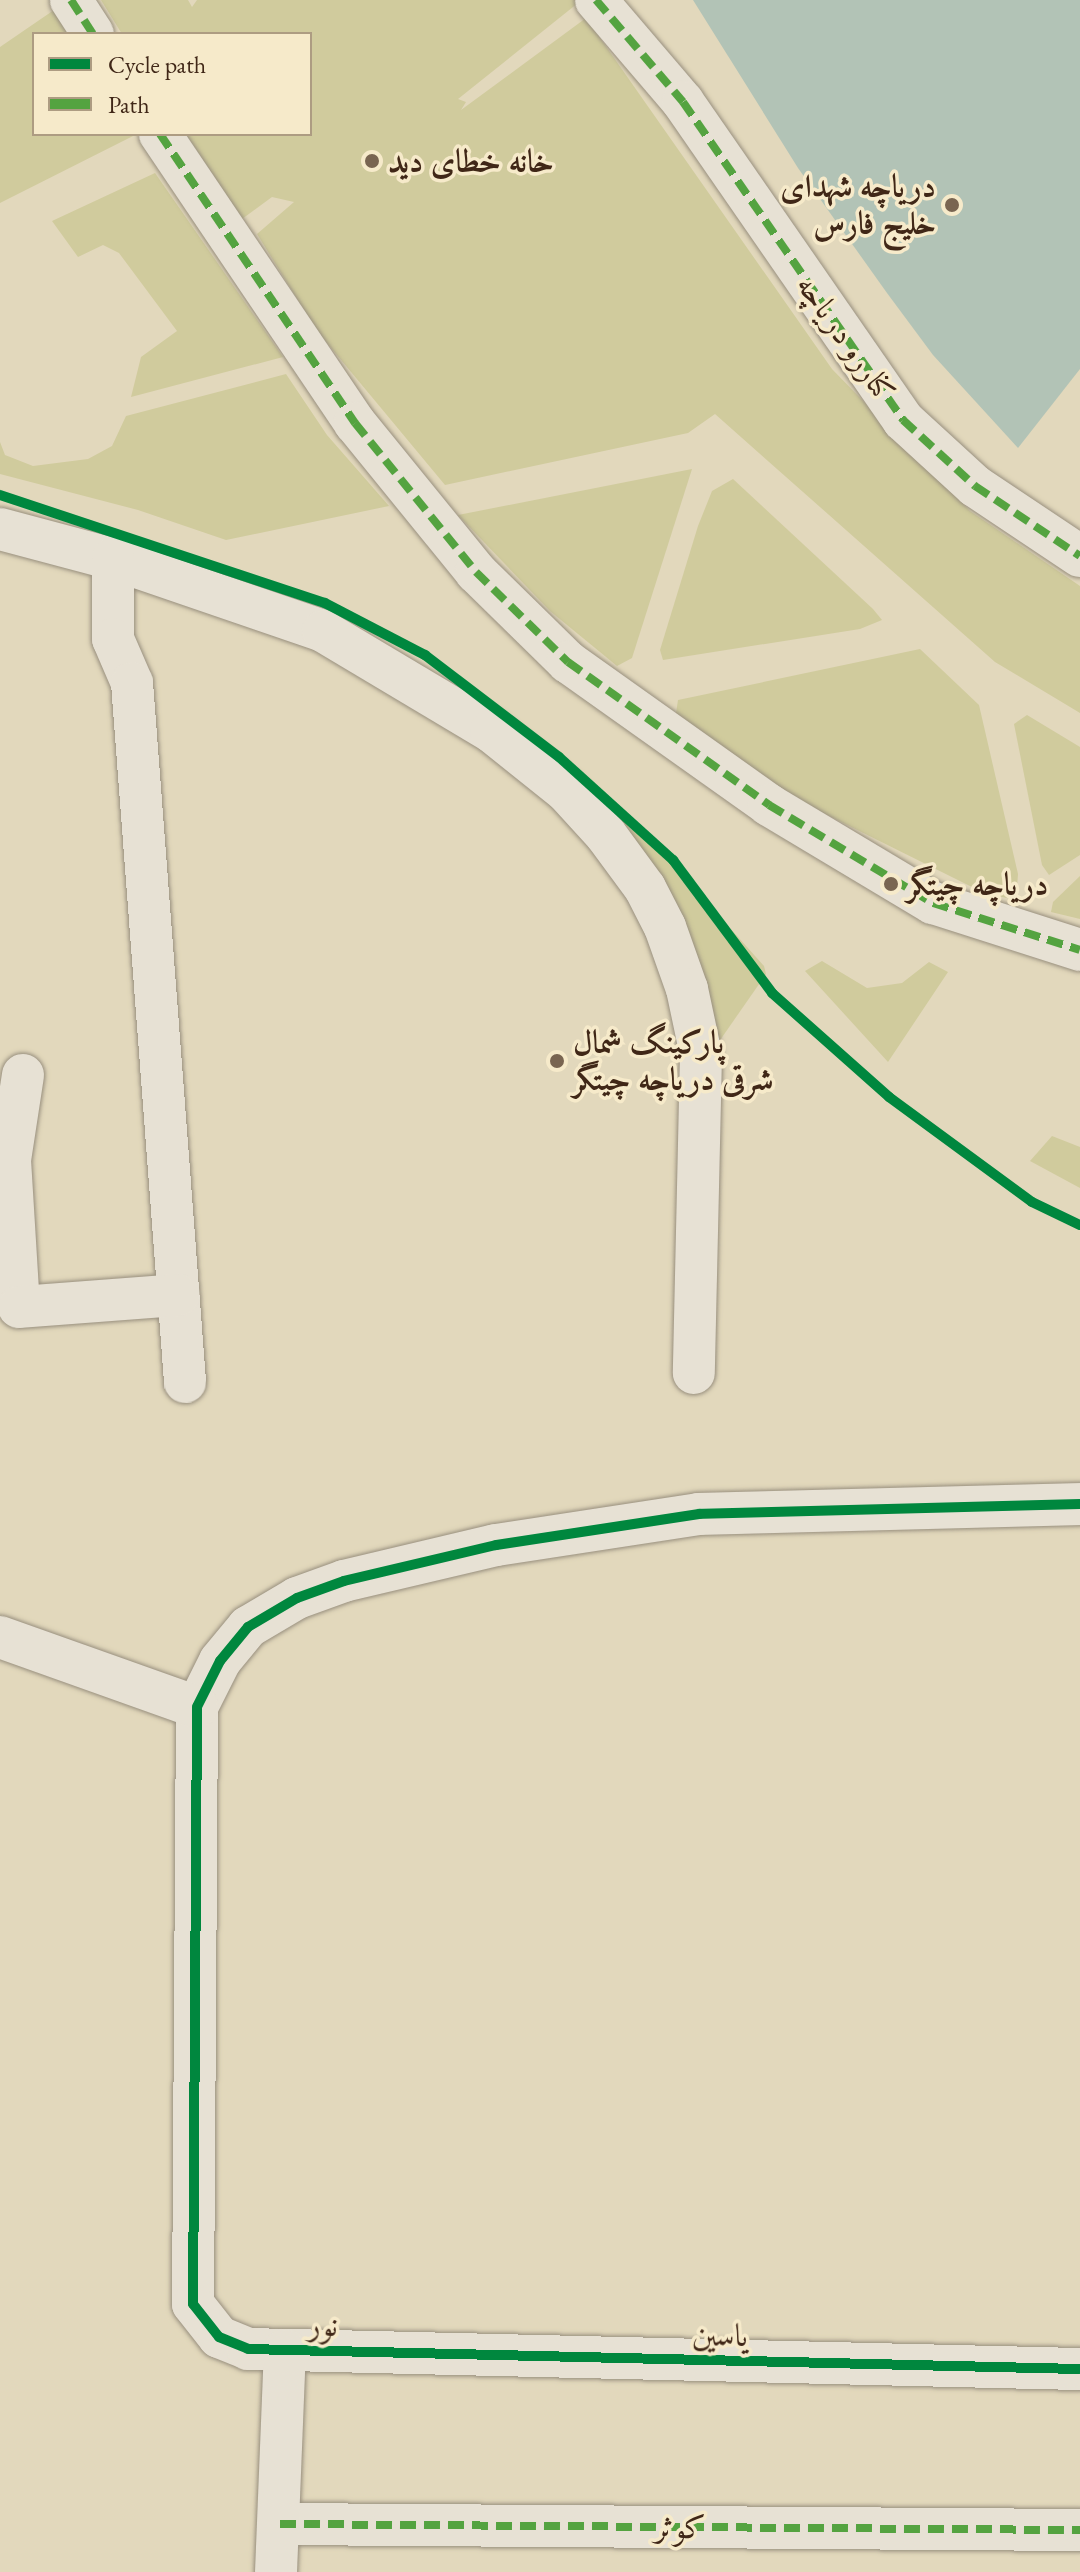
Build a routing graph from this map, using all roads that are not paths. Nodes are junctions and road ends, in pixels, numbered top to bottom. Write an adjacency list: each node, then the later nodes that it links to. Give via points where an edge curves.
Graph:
1 (71, 0): 3 (street)
2 (596, 0): 6 (street, کناررو دریاچه, via 683,102 903,420 975,486)
3 (92, 32)
4 (161, 136): 8 (street, via 355,423 476,572 568,662 769,805 933,903)
5 (0, 529): 7 (street)
6 (1080, 556)
7 (113, 559): 10 (street, via 113,639 132,683); 11 (street, via 323,631 491,731 566,791 645,888 679,965 701,1055)
8 (1080, 950)
9 (23, 1075): 10 (street, via 10,1160 19,1307)
10 (179, 1295): 12 (street)
11 (694, 1373)
12 (185, 1382)
13 (1080, 1504): 15 (street, via 699,1514 496,1545 344,1581 297,1598 248,1627 220,1661)
14 (0, 1637): 15 (street)
15 (197, 1707): 16 (street, via 193,2304 219,2337 248,2349)
16 (285, 2350): 17 (street, نور); 19 (street, نور)
17 (358, 2352): 18 (street, یاسین)
18 (1080, 2369)
19 (280, 2524): 20 (street, کوثر); 21 (street, نور)
20 (1080, 2530)
21 (276, 2572)

